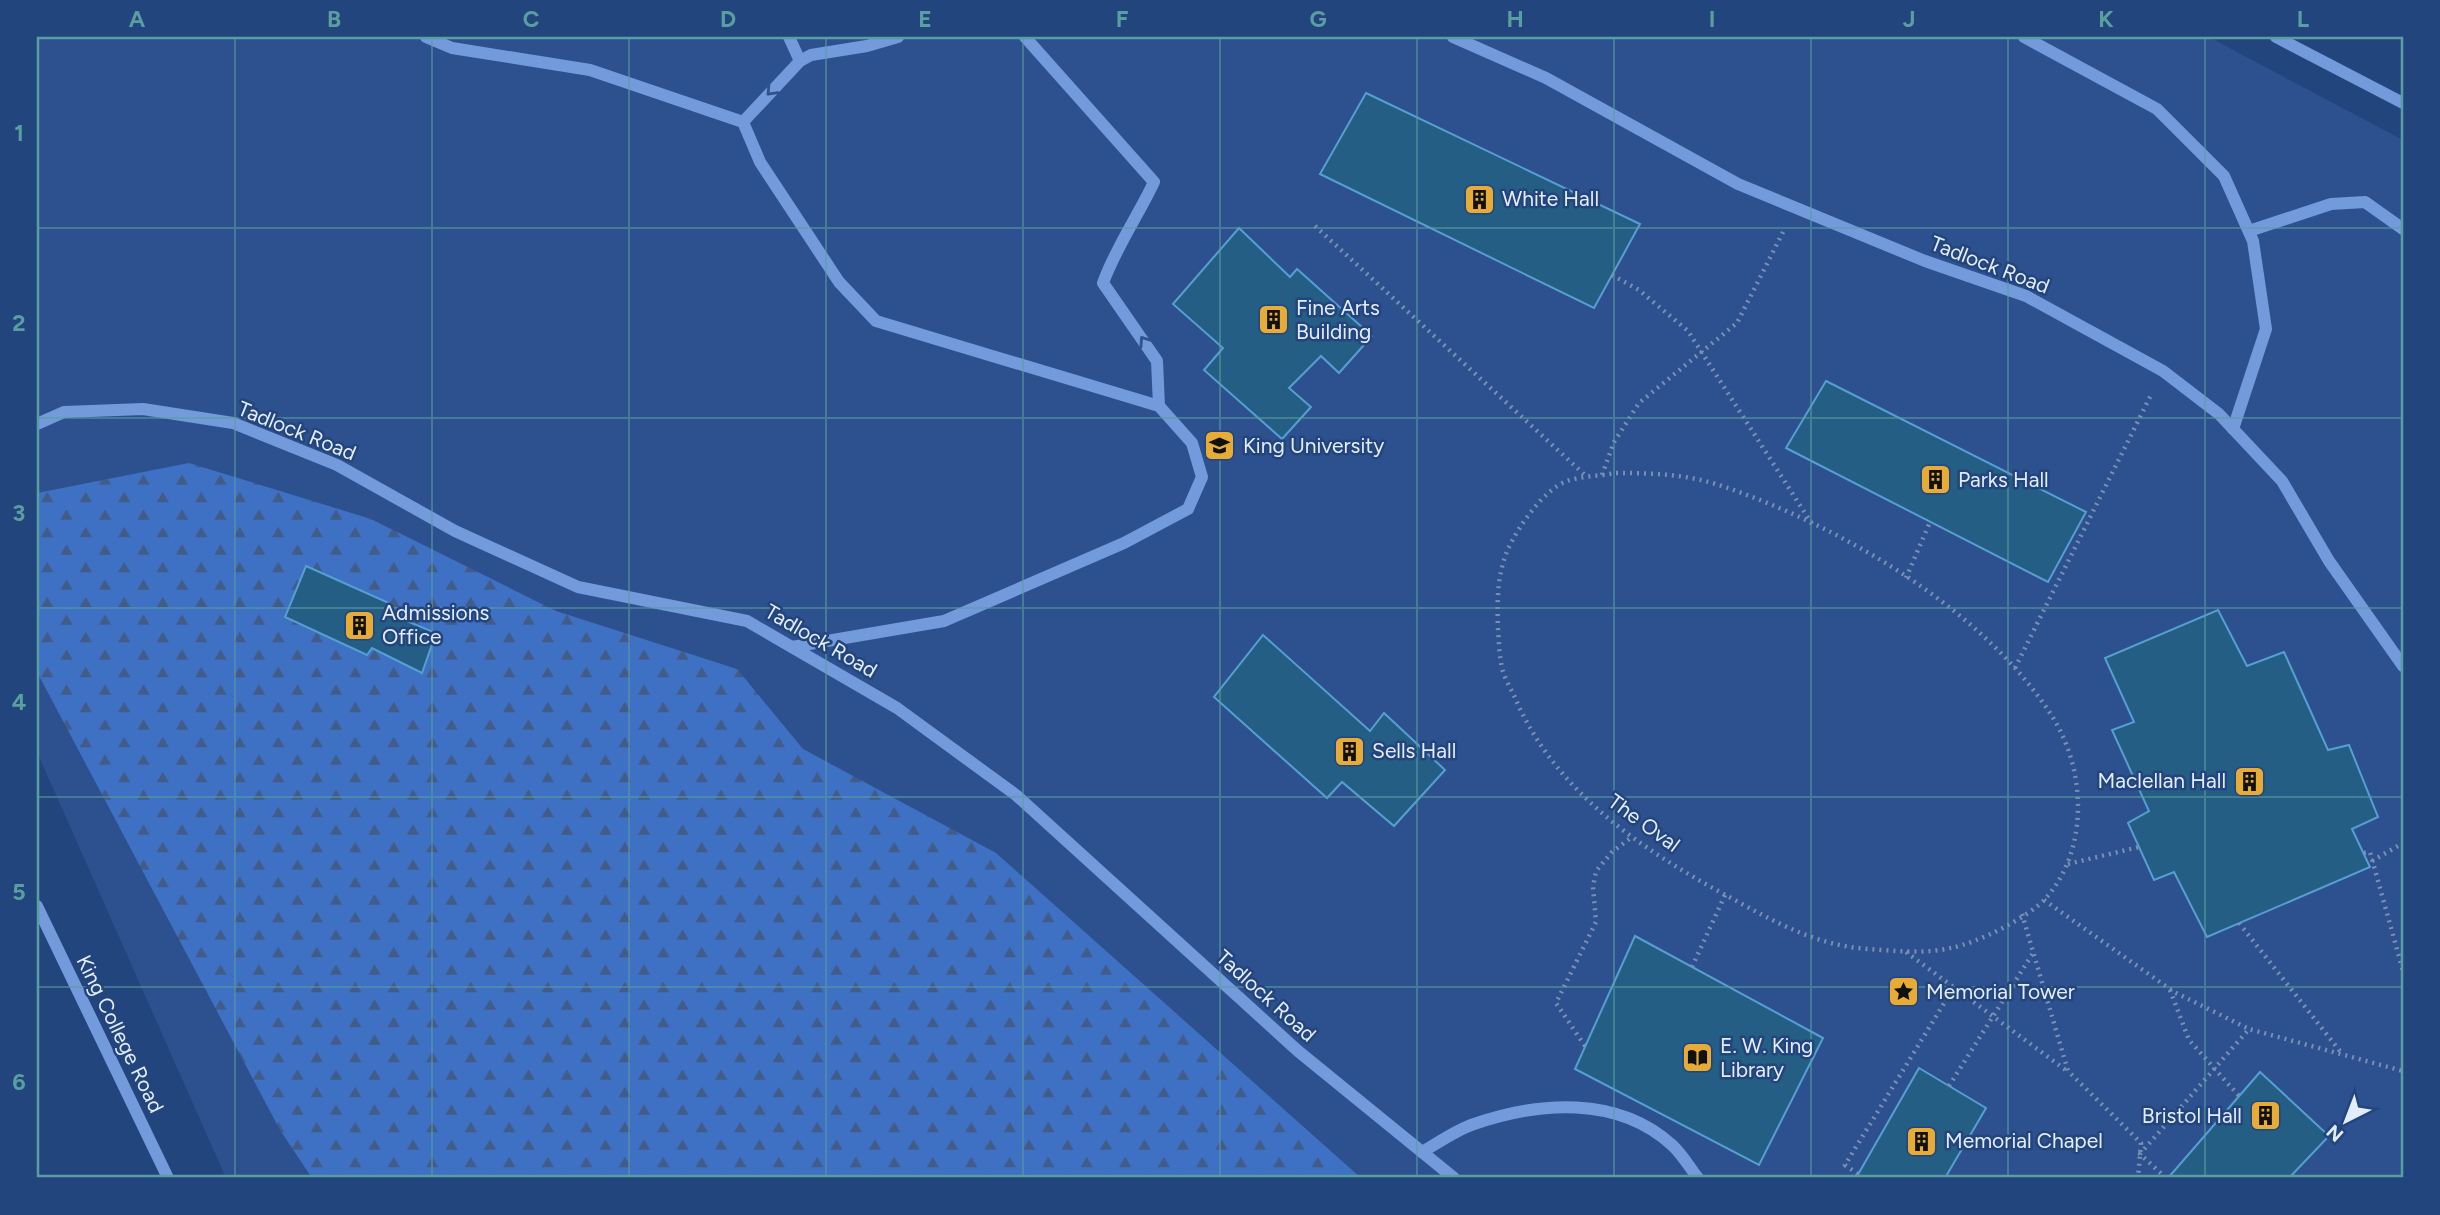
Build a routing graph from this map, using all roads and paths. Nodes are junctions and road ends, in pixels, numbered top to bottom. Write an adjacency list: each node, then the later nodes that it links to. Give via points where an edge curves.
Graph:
1 (426, 37): 10 (street, via 452,48 590,70)
2 (789, 37): 8 (street)
3 (898, 37): 8 (street)
4 (1025, 37): 18 (street, one-way to 4, via 1157,361 1103,283 1154,182)
5 (1453, 37): 11 (street, Tadlock Road, via 1546,78 1738,184)
6 (2024, 37): 14 (street, via 2157,109 2224,176)
7 (2276, 37): 9 (street)
8 (800, 61): 10 (street, one-way to 10)
9 (2403, 103)
10 (743, 122): 18 (street, via 760,162 838,282 876,321)
11 (1795, 207): 16 (path, via 1737,323); 17 (street, Tadlock Road, via 1925,261 2026,296)
12 (1315, 226): 22 (path)
13 (2403, 229): 14 (street, via 2365,202 2331,204)
14 (2249, 231): 20 (street, via 2266,329)
15 (1612, 275): 16 (path, via 1639,290 1688,331)
16 (1702, 353): 21 (path, via 1639,403 1614,442); 24 (path)
17 (2163, 371): 20 (street, Tadlock Road); 28 (path)
18 (1159, 406): 26 (street, via 1192,443 1202,477 1188,509 944,621)
19 (37, 424): 26 (street, Tadlock Road, via 64,412 143,409 233,423 337,465 455,531 578,587 747,621)
20 (2233, 429): 27 (street, Tadlock Road, via 2283,481 2329,561)
21 (1602, 475): 22 (path, The Oval); 24 (path, The Oval, via 1664,473 1720,485)
22 (1587, 478): 29 (path, The Oval, via 1564,481 1536,506 1513,538 1499,571 1501,667 1524,720 1554,764 1612,824)
23 (1930, 522): 25 (path)
24 (1812, 525): 25 (path, The Oval, via 1875,556)
25 (1906, 578): 28 (path, The Oval, via 1964,621)
26 (792, 647): 55 (street, Tadlock Road, via 897,708 1016,795 1298,1051)
27 (2403, 665)
28 (2015, 668): 34 (path, The Oval, via 2052,716 2075,768 2078,818)
29 (1632, 837): 35 (path, The Oval); 48 (path, via 1596,871 1596,922 1556,1003)
30 (2403, 844): 33 (path)
31 (2139, 847): 34 (path)
32 (2364, 853): 33 (path, via 2370,852)
33 (2372, 861): 43 (path)
34 (2068, 864): 36 (path, The Oval)
35 (1725, 895): 40 (path, The Oval, via 1810,939); 42 (path)
36 (2044, 900): 38 (path, The Oval); 45 (path)
37 (37, 906): 58 (street, King College Road)
38 (2022, 914): 40 (path, The Oval, via 2004,927 1952,948); 41 (path)
39 (2239, 923): 49 (path)
40 (1906, 952): 44 (path)
41 (2033, 952): 46 (path); 51 (path)
42 (1692, 967)
43 (2403, 971)
44 (1954, 988): 46 (path); 57 (path, via 1845,1165)
45 (2169, 989): 47 (path); 50 (path, via 2189,1040)
46 (1992, 1016): 51 (path); 53 (path)
47 (2249, 1029): 49 (path); 50 (path)
48 (1586, 1046)
49 (2343, 1055): 52 (path)
50 (2214, 1069): 54 (path); 56 (path)
51 (2068, 1071): 56 (path, via 2141,1143)
52 (2403, 1071)
53 (1949, 1086)
54 (2239, 1096)
55 (1422, 1152): 59 (street, Tadlock Road); 60 (street, via 1471,1124 1527,1110 1575,1105 1626,1116 1671,1144)
56 (2140, 1154): 61 (path); 62 (path)
57 (1858, 1174)
58 (168, 1178)
59 (1454, 1178)
60 (1698, 1178)
61 (2138, 1178)
62 (2166, 1178)

